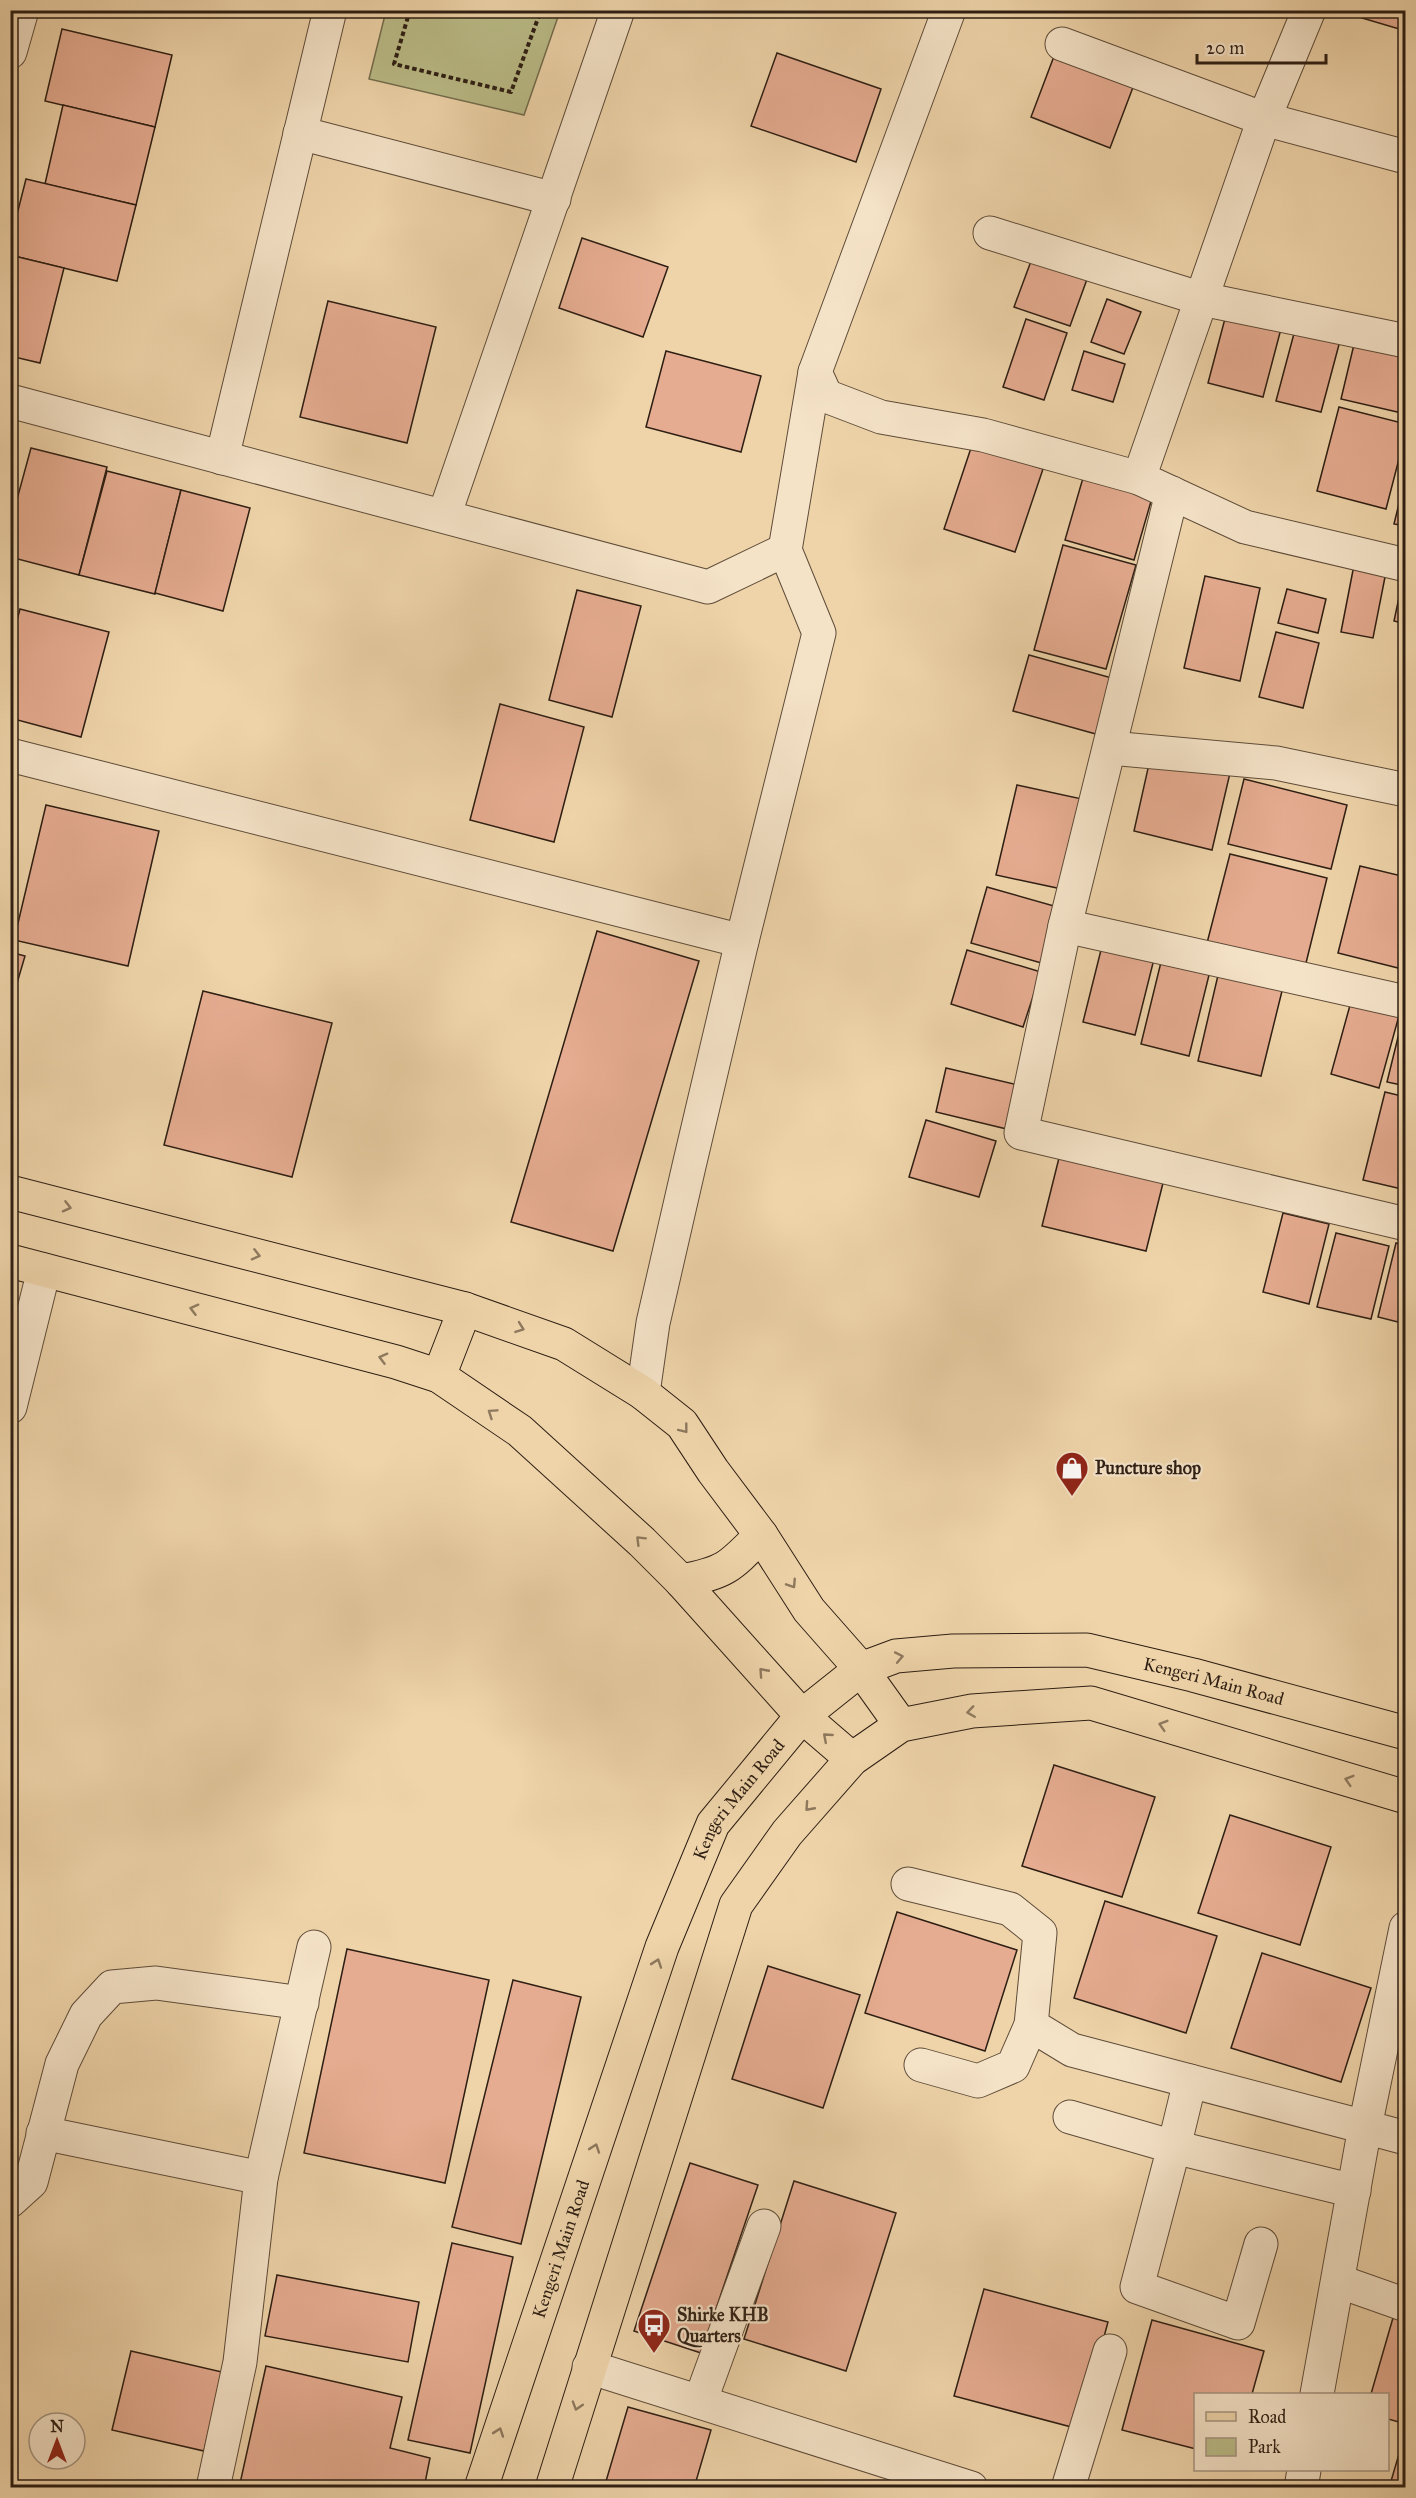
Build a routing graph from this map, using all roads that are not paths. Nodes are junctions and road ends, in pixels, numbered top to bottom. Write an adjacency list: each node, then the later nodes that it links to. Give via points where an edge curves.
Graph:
1 (22, 10): 7 (street)
2 (330, 10): 9 (street)
3 (618, 10): 11 (street)
4 (949, 10): 15 (street)
5 (1309, 10): 8 (street)
6 (1062, 44): 8 (street)
7 (10, 52)
8 (1264, 119): 10 (street); 13 (street)
9 (300, 133): 11 (street); 17 (street)
10 (1406, 157)
11 (554, 199): 20 (street)
12 (990, 233): 13 (street)
13 (1202, 299): 14 (street); 18 (street)
14 (1406, 341)
15 (815, 372): 18 (street, via 826,396 881,417 983,435); 21 (street)
16 (10, 401): 17 (street)
17 (222, 458): 20 (street)
18 (1139, 478): 19 (street)
19 (1172, 494): 22 (street, via 1245,527); 23 (street)
20 (444, 516): 21 (street, via 708,587)
21 (785, 550): 27 (street, via 819,633)
22 (1406, 565)
23 (1110, 748): 25 (street, via 1276,763); 26 (street)
24 (10, 755): 27 (street)
25 (1406, 790)
26 (1065, 926): 28 (street); 30 (street, via 1021,1133)
27 (742, 941): 35 (street, via 653,1323)
28 (1406, 1002)
29 (10, 1192): 33 (main road, one-way to 33)
30 (1406, 1224)
31 (10, 1261): 32 (main road)
32 (44, 1270): 34 (main road, one-way to 32); 36 (street)
33 (465, 1309): 34 (main road); 35 (main road, one-way to 35, via 564,1344)
34 (439, 1376): 38 (main road, one-way to 34, via 520,1431)
35 (643, 1393): 37 (main road, one-way to 37, via 682,1424)
36 (10, 1407)
37 (760, 1535): 38 (main road, via 721,1571); 39 (main road, one-way to 39, via 809,1610)
38 (681, 1581): 40 (main road, one-way to 38)
39 (861, 1669): 40 (main road, Kengeri Main Road); 41 (main road); 42 (main road, Kengeri Main Road, one-way to 42, via 896,1656 953,1651 1087,1650)
40 (802, 1716): 43 (main road, one-way to 40); 71 (main road, Kengeri Main Road, one-way to 40, via 662,1947 713,1824)
41 (901, 1725): 43 (main road); 44 (main road, one-way to 41, via 1091,1703 972,1711)
42 (1406, 1733)
43 (852, 1759): 65 (main road, one-way to 65, via 787,1833 736,1905)
44 (1406, 1797)
45 (908, 1884): 49 (street, via 1010,1909 1040,1933)
46 (1406, 1928): 53 (street)
47 (314, 1947): 48 (street)
48 (302, 2003): 54 (street, via 156,1983 112,1987 86,2015 62,2064); 57 (street)
49 (1031, 2025): 50 (street, via 1012,2066 978,2081); 51 (street, via 1072,2050)
50 (921, 2065)
51 (1190, 2081): 53 (street); 56 (street)
52 (1070, 2117): 56 (street)
53 (1365, 2127): 55 (street); 58 (street)
54 (43, 2133): 57 (street); 59 (street, via 31,2182)
55 (1406, 2138)
56 (1174, 2147): 58 (street); 61 (street, via 1137,2287 1238,2323)
57 (261, 2178): 70 (street, via 240,2362)
58 (1354, 2191): 62 (street)
59 (10, 2201)
60 (764, 2226): 67 (street)
61 (1261, 2244)
62 (1338, 2281): 63 (street); 66 (street)
63 (1406, 2305)
64 (1110, 2351): 74 (street)
65 (590, 2367): 67 (street); 72 (main road, one-way to 72)
66 (1317, 2393)
67 (700, 2402): 69 (street)
68 (1304, 2471): 75 (street)
69 (906, 2478): 73 (street)
70 (213, 2487)
71 (481, 2487)
72 (552, 2487)
73 (971, 2487)
74 (1068, 2487)
75 (1301, 2487)

